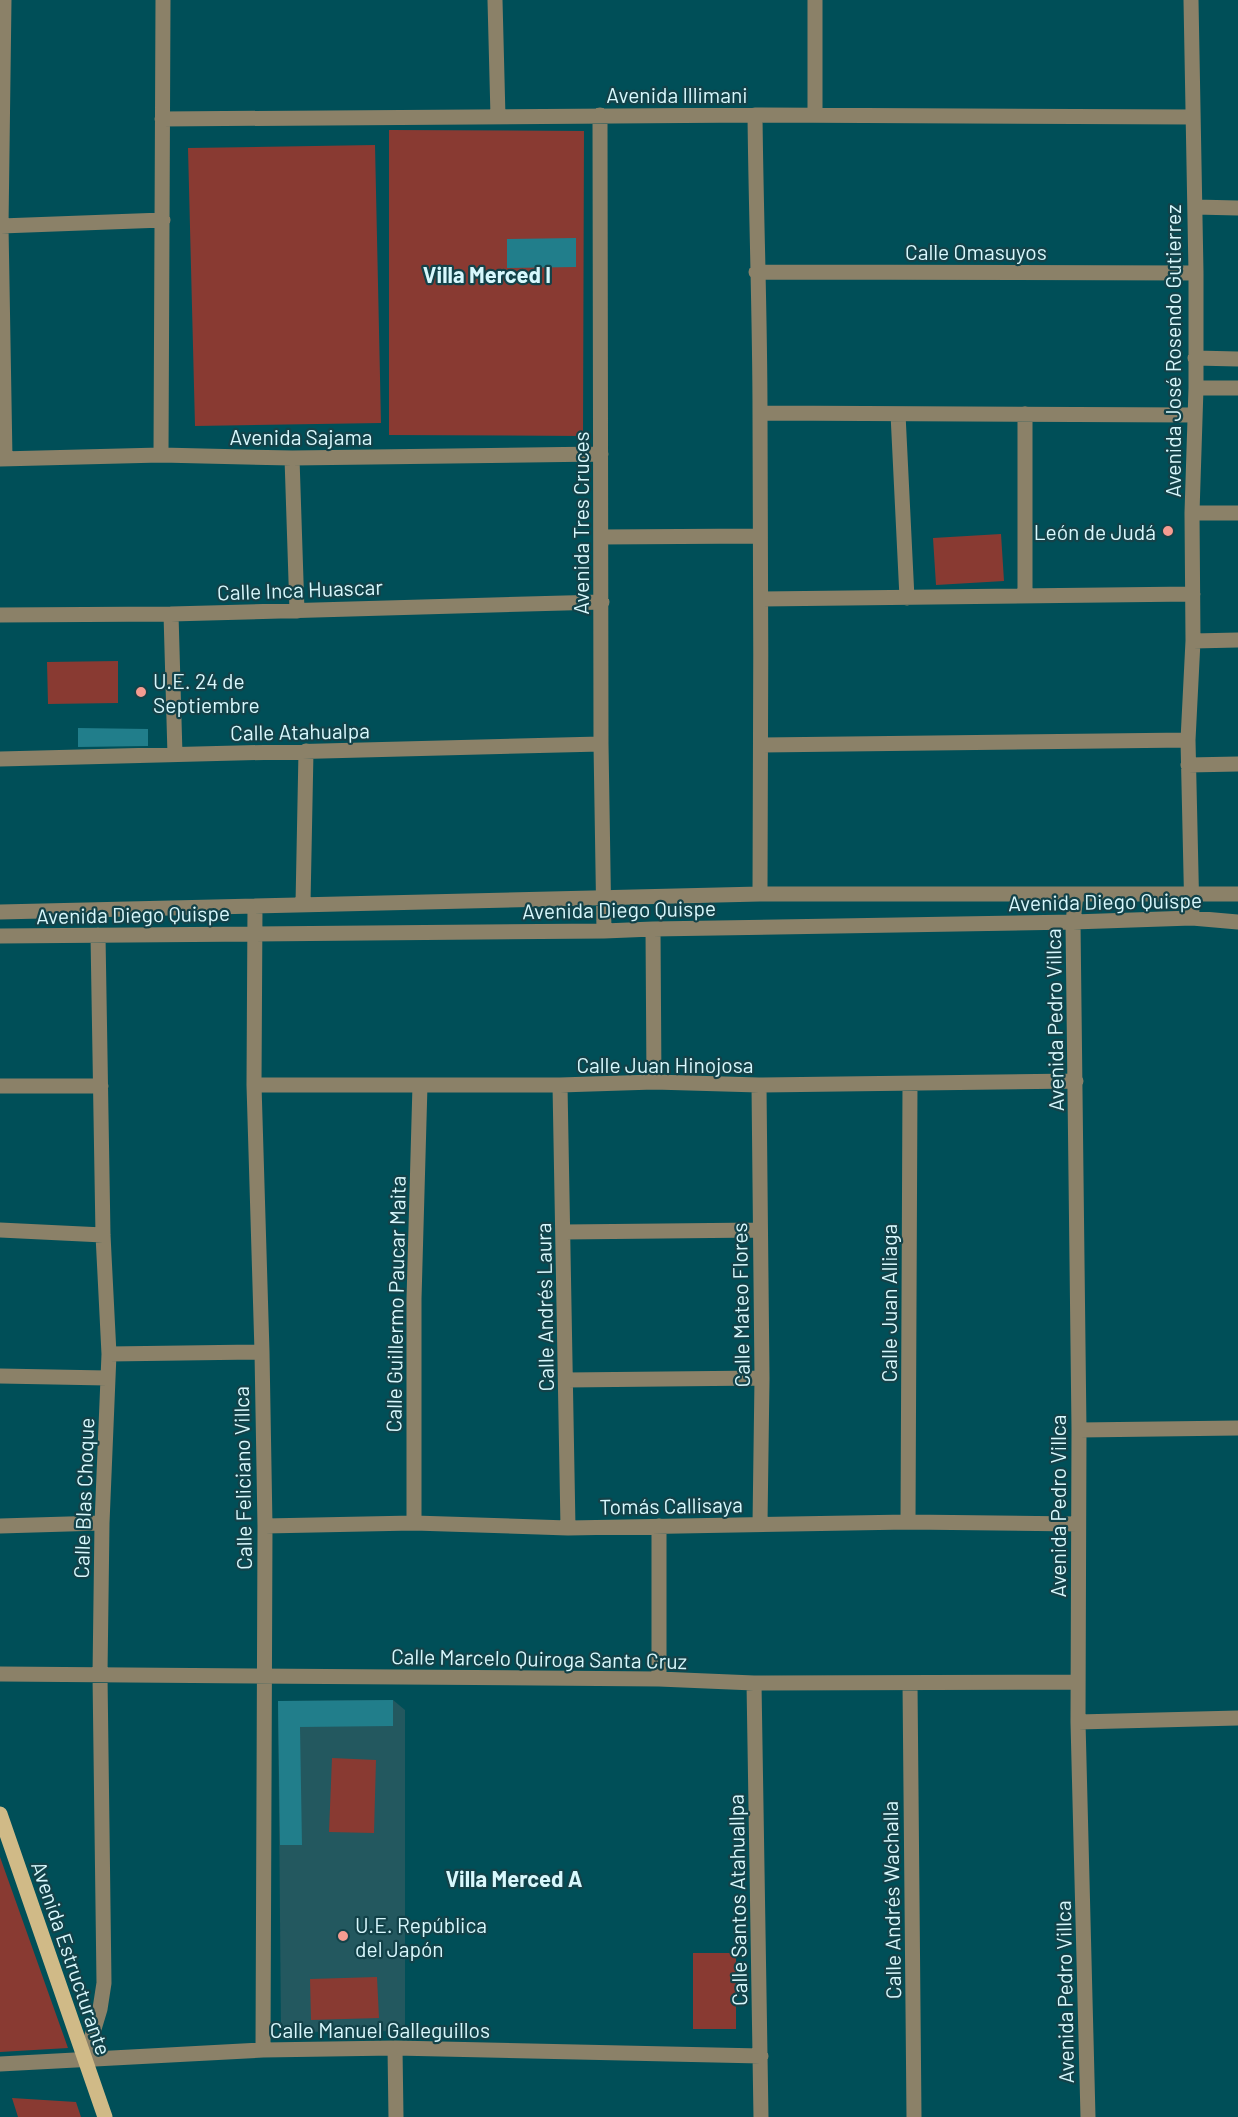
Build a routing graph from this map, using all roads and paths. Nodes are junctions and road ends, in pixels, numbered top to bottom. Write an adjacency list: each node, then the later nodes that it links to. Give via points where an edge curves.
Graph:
1 (4, 0): 12 (street)
2 (163, 0): 11 (street)
3 (495, 0): 9 (street)
4 (815, 0): 7 (street)
5 (1191, 0): 10 (street, Avenida José Rosendo Gutierrez)
6 (755, 115): 7 (street, Avenida Illimani); 8 (street, Avenida Illimani); 17 (street)
7 (815, 115): 10 (street, Avenida Illimani)
8 (600, 116): 9 (street, Avenida Illimani); 28 (street, Avenida Tres Cruces)
9 (498, 117): 11 (street, Avenida Illimani)
10 (1192, 117): 13 (street, Avenida José Rosendo Gutierrez)
11 (162, 119): 15 (street)
12 (2, 154): 16 (street)
13 (1195, 207): 14 (street); 18 (street, Avenida José Rosendo Gutierrez)
14 (1238, 208)
15 (163, 220): 16 (street); 29 (street)
16 (1, 226): 19 (street)
17 (756, 272): 18 (street, Calle Omasuyos); 24 (street)
18 (1196, 273): 20 (street, Avenida José Rosendo Gutierrez)
19 (2, 302): 31 (street)
20 (1195, 358): 21 (street); 22 (street, Avenida José Rosendo Gutierrez)
21 (1238, 359)
22 (1196, 388): 23 (street); 27 (street, Avenida José Rosendo Gutierrez)
23 (1238, 388)
24 (760, 413): 25 (street); 34 (street)
25 (898, 414): 26 (street); 38 (street)
26 (1025, 414): 27 (street); 37 (street)
27 (1194, 415): 32 (street, Avenida José Rosendo Gutierrez)
28 (601, 454): 30 (street, Avenida Sajama); 35 (street, Avenida Tres Cruces)
29 (161, 455): 30 (street, Avenida Sajama); 31 (street, Avenida Sajama)
30 (292, 458): 41 (street)
31 (3, 459)
32 (1192, 513): 33 (street); 36 (street, Avenida José Rosendo Gutierrez)
33 (1238, 513)
34 (759, 536): 35 (street); 39 (street)
35 (601, 537): 40 (street, Avenida Tres Cruces)
36 (1193, 594): 37 (street); 45 (street, Avenida José Rosendo Gutierrez)
37 (1025, 597): 38 (street)
38 (907, 598): 39 (street)
39 (761, 599): 48 (street)
40 (602, 602): 41 (street, Calle Inca Huascar); 47 (street, Avenida Tres Cruces)
41 (297, 611): 42 (street, Calle Inca Huascar)
42 (171, 614): 43 (street, Calle Inca Huascar); 50 (street)
43 (0, 615)
44 (1238, 640): 45 (street)
45 (1193, 641): 46 (street, Avenida José Rosendo Gutierrez)
46 (1188, 740): 48 (street); 53 (street, Avenida José Rosendo Gutierrez)
47 (602, 744): 49 (street, Calle Atahualpa); 58 (street, Avenida Tres Cruces)
48 (761, 745): 54 (street)
49 (306, 751): 50 (street, Calle Atahualpa); 59 (street)
50 (175, 755): 51 (street, Calle Atahualpa)
51 (0, 759)
52 (1238, 764): 53 (street)
53 (1188, 765): 55 (street, Avenida José Rosendo Gutierrez)
54 (760, 894): 57 (street, Avenida Diego Quispe); 58 (street, Avenida Diego Quispe)
55 (1191, 894): 56 (street, Avenida Diego Quispe); 57 (street, Avenida Diego Quispe); 62 (street, Avenida José Rosendo Gutierrez)
56 (1238, 894)
57 (1076, 895): 63 (street, Avenida Pedro Villca)
58 (603, 897): 59 (street, Avenida Diego Quispe); 66 (street, Avenida Tres Cruces)
59 (303, 904): 60 (street, Avenida Diego Quispe)
60 (255, 906): 61 (street, Avenida Diego Quispe); 67 (street, Calle Feliciano Villca)
61 (0, 912)
62 (1192, 918): 63 (street, Avenida Diego Quispe); 64 (street, Avenida Diego Quispe)
63 (1073, 922): 65 (street, Avenida Diego Quispe); 71 (street, Avenida Pedro Villca)
64 (1238, 922)
65 (653, 929): 66 (street, Avenida Diego Quispe); 70 (street)
66 (604, 931): 67 (street, Avenida Diego Quispe)
67 (255, 933): 68 (street, Avenida Diego Quispe); 74 (street, Calle Feliciano Villca)
68 (98, 935): 69 (street, Avenida Diego Quispe); 78 (street, Calle Blas Choque)
69 (0, 936)
70 (654, 1082): 75 (street, Calle Juan Hinojosa); 76 (street, Calle Juan Hinojosa)
71 (1076, 1082): 73 (street, Calle Juan Hinojosa); 90 (street, Avenida Pedro Villca)
72 (420, 1084): 74 (street, Calle Juan Hinojosa); 75 (street, Calle Juan Hinojosa); 93 (street, Calle Guillermo Paucar Maita, via 414,1299)
73 (910, 1084): 76 (street, Calle Juan Hinojosa); 91 (street, Calle Juan Alliaga)
74 (254, 1085): 83 (street, Calle Feliciano Villca)
75 (560, 1085): 81 (street, Calle Andrés Laura)
76 (759, 1085): 80 (street, Calle Mateo Flores)
77 (0, 1086): 78 (street)
78 (100, 1086): 82 (street, Calle Blas Choque)
79 (0, 1230): 82 (street)
80 (760, 1230): 81 (street); 87 (street, Calle Mateo Flores)
81 (564, 1232): 88 (street, Calle Andrés Laura)
82 (103, 1235): 84 (street, Calle Blas Choque)
83 (262, 1352): 84 (street); 97 (street, Calle Feliciano Villca)
84 (109, 1354): 86 (street, Calle Blas Choque)
85 (0, 1376): 86 (street)
86 (107, 1378): 92 (street, Calle Blas Choque)
87 (762, 1378): 88 (street); 94 (street, Calle Mateo Flores)
88 (566, 1380): 99 (street, Calle Andrés Laura)
89 (1238, 1428): 90 (street)
90 (1079, 1430): 95 (street, Avenida Pedro Villca)
91 (908, 1522): 94 (street, Tomás Callisaya); 95 (street, Tomás Callisaya)
92 (102, 1523): 96 (street); 101 (street, Calle Blas Choque)
93 (414, 1523): 97 (street, Tomás Callisaya); 99 (street, Tomás Callisaya)
94 (760, 1524): 98 (street, Tomás Callisaya)
95 (1078, 1524): 104 (street, Avenida Pedro Villca)
96 (0, 1526)
97 (265, 1526): 102 (street, Calle Feliciano Villca)
98 (659, 1526): 99 (street, Tomás Callisaya); 103 (street)
99 (568, 1528)
100 (0, 1674): 101 (street, Calle Marcelo Quiroga Santa Cruz)
101 (100, 1675): 102 (street, Calle Marcelo Quiroga Santa Cruz); 113 (street, Calle Blas Choque, via 104,1983)
102 (265, 1676): 103 (street, Calle Marcelo Quiroga Santa Cruz); 111 (street, Calle Feliciano Villca)
103 (659, 1679): 105 (street, Calle Marcelo Quiroga Santa Cruz)
104 (1077, 1682): 106 (street, Calle Marcelo Quiroga Santa Cruz); 108 (street, Avenida Pedro Villca)
105 (754, 1683): 106 (street, Calle Marcelo Quiroga Santa Cruz); 112 (street, Calle Santos Atahuallpa)
106 (910, 1683): 118 (street, Calle Andrés Wachalla)
107 (1238, 1718): 108 (street)
108 (1078, 1722): 119 (street, Avenida Pedro Villca)
109 (0, 1814): 113 (main road, Avenida Estructurante)
110 (394, 2048): 111 (street, Calle Manuel Galleguillos); 112 (street, Calle Manuel Galleguillos); 116 (street)
111 (263, 2050): 113 (street, Calle Manuel Galleguillos)
112 (760, 2056): 117 (street, Calle Santos Atahuallpa)
113 (85, 2059): 114 (street, Calle Manuel Galleguillos); 115 (main road, Avenida Estructurante)
114 (0, 2064)
115 (105, 2117)
116 (396, 2117)
117 (761, 2117)
118 (914, 2117)
119 (1088, 2117)

